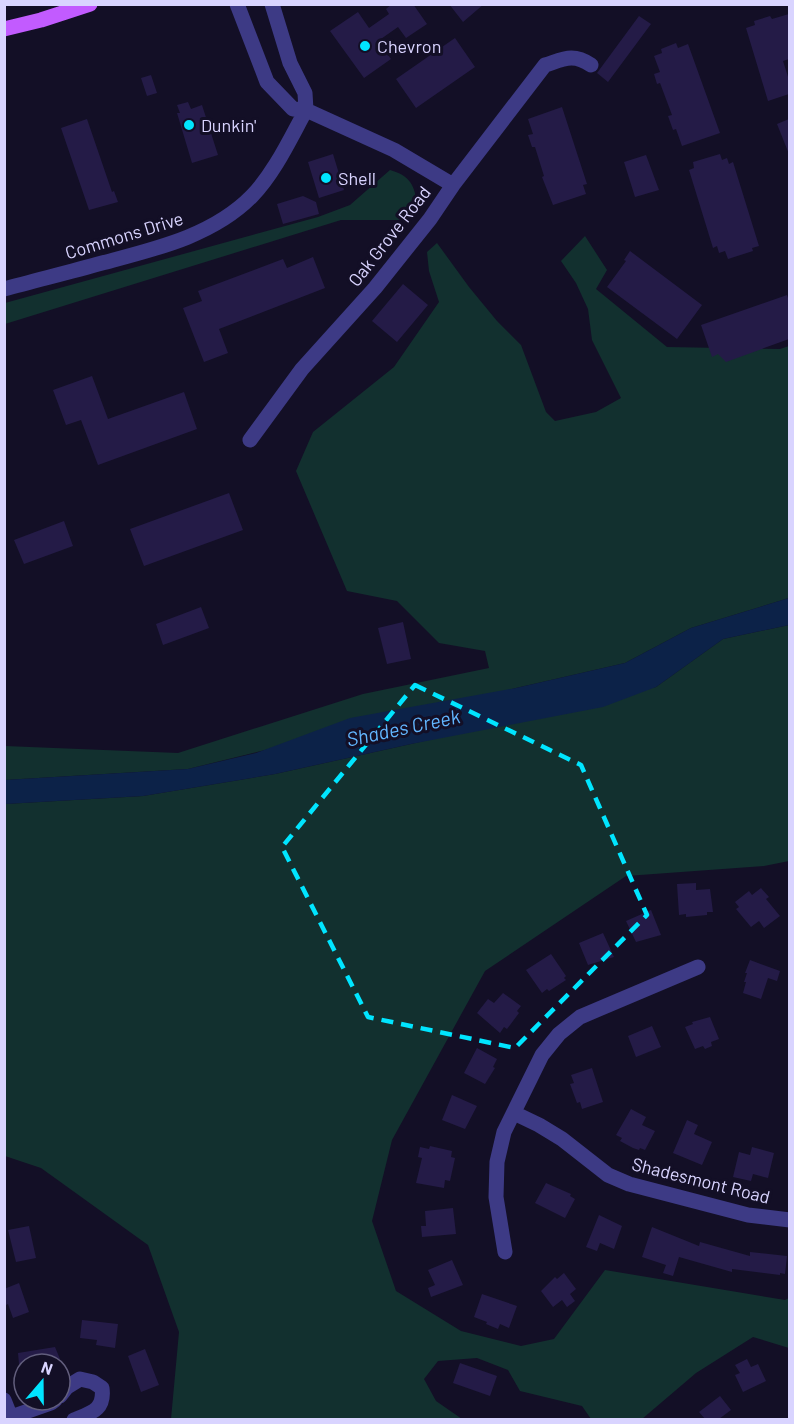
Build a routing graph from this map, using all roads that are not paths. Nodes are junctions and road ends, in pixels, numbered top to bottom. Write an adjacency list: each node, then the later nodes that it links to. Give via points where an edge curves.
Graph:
1 (90, 4): 4 (main road)
2 (237, 4): 6 (street, Oak Grove Road, via 267,82 293,110)
3 (272, 4): 6 (street, via 290,63 305,93)
4 (4, 29)
5 (591, 64): 7 (street, via 580,57 545,65)
6 (306, 110): 7 (street, Oak Grove Road, via 394,150); 8 (street, Commons Drive, via 252,196 214,224 148,251)
7 (453, 185): 9 (street, Oak Grove Road, via 382,279 302,369)
8 (4, 290)
9 (250, 440)
10 (698, 967): 11 (street, via 592,1011 569,1026 542,1055)
11 (514, 1113): 12 (street, Shadesmont Road, via 562,1139 608,1175 629,1184 748,1215); 13 (street, via 500,1146 495,1176)
12 (789, 1220)
13 (505, 1252)
14 (72, 1384): 18 (street, via 80,1380 93,1382 102,1388 103,1400 96,1411)
15 (4, 1400): 17 (street)
16 (28, 1412): 17 (street)
17 (12, 1418)
18 (74, 1419)

